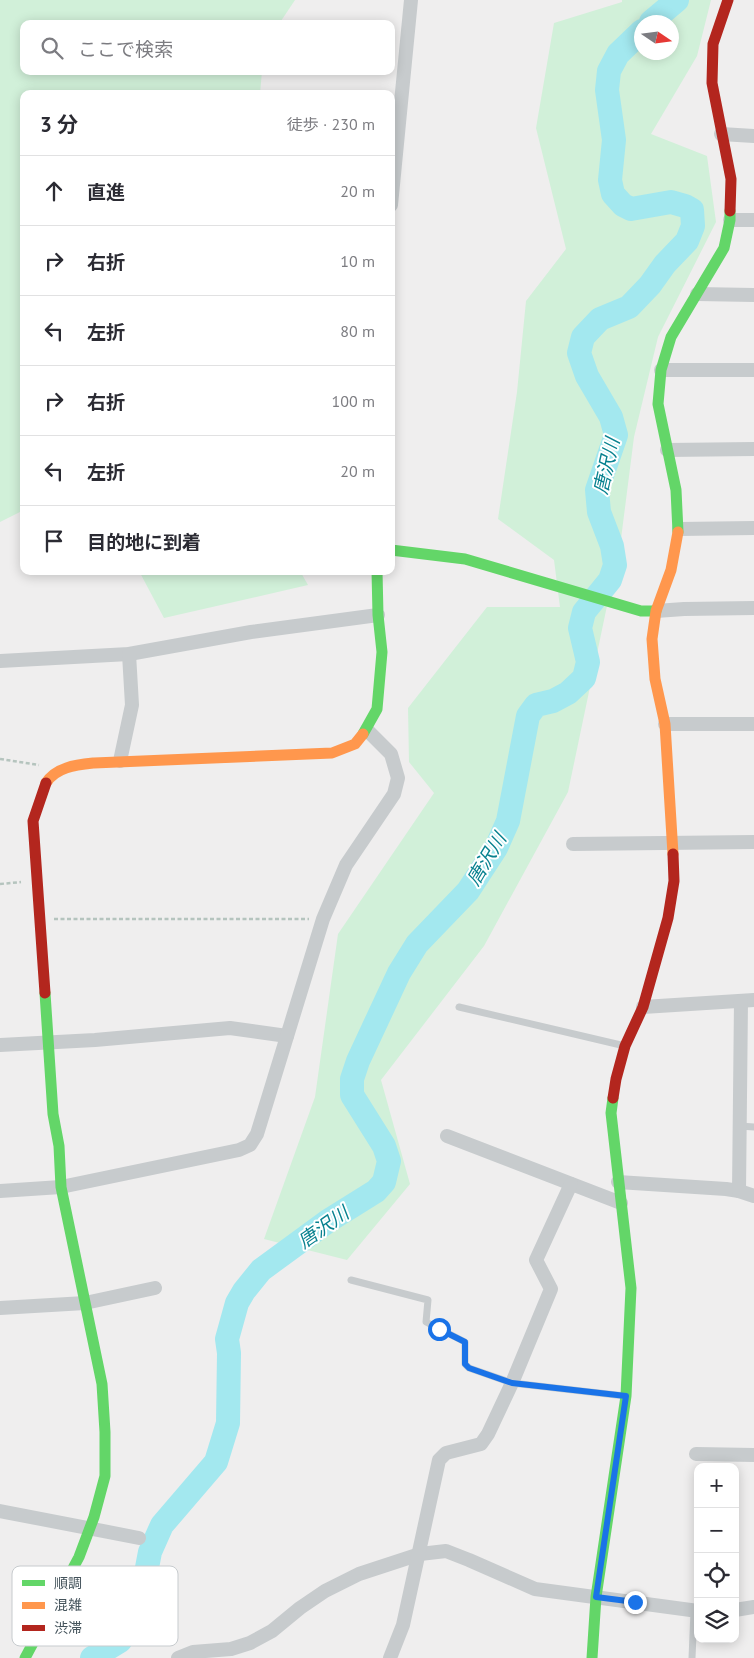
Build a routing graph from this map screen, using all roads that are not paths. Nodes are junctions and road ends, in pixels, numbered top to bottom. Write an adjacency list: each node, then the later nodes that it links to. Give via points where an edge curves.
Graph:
1 (411, 0): 5 (street)
2 (728, 0): 3 (street, via 713,44 712,84)
3 (721, 134): 4 (street); 6 (street, via 731,179)
4 (754, 136)
5 (395, 164)
6 (730, 220): 7 (street); 8 (street, via 724,248)
7 (754, 220)
8 (696, 294): 9 (street); 10 (street, via 671,337)
9 (754, 295)
10 (661, 370): 11 (street); 13 (street, via 658,404)
11 (754, 370)
12 (754, 449): 13 (street)
13 (668, 450): 15 (street)
14 (754, 528): 15 (street)
15 (679, 529): 19 (street, via 671,570)
16 (395, 550): 19 (street, via 465,559 641,611)
17 (377, 575): 20 (street)
18 (754, 608): 19 (street, via 684,608)
19 (656, 612): 23 (street, via 652,639 655,679)
20 (378, 615): 21 (street, via 251,632); 25 (street, via 382,652 377,709)
21 (129, 654): 22 (street); 26 (street, via 132,705)
22 (0, 661)
23 (665, 724): 24 (street); 27 (street)
24 (754, 724)
25 (367, 730): 26 (street, via 355,744 332,753); 33 (street, via 391,754 398,778 394,794 346,865 323,919)
26 (120, 761): 34 (street, via 63,769 51,776 38,799 34,821)
27 (674, 842): 28 (street); 29 (street); 32 (street, via 674,881 668,918)
28 (754, 842)
29 (573, 844)
30 (748, 1001): 32 (street); 37 (street)
31 (459, 1007): 36 (lane)
32 (644, 1007): 36 (street)
33 (287, 1036): 34 (street, via 230,1028); 41 (street, via 257,1134 250,1145 239,1150)
34 (48, 1042): 35 (street); 41 (street)
35 (0, 1045)
36 (625, 1046): 39 (street, via 611,1113)
37 (747, 1126): 43 (street)
38 (446, 1136): 40 (street)
39 (618, 1182): 43 (street); 45 (street)
40 (570, 1184): 45 (street); 50 (street, via 536,1260 550,1288)
41 (61, 1186): 42 (street); 48 (street)
42 (0, 1191)
43 (739, 1191): 44 (street)
44 (754, 1196)
45 (621, 1203): 51 (street, via 631,1288)
46 (351, 1280): 50 (lane, via 428,1300 426,1322 465,1342 465,1364 469,1368)
47 (155, 1288): 48 (street)
48 (85, 1302): 49 (street); 55 (street, via 102,1384 105,1432 104,1476)
49 (0, 1308)
50 (512, 1383): 51 (lane); 57 (street, via 481,1444 446,1453 439,1460)
51 (626, 1396): 59 (street)
52 (696, 1454): 53 (street)
53 (754, 1455)
54 (0, 1511): 55 (street)
55 (90, 1529): 56 (street); 58 (street)
56 (139, 1538)
57 (420, 1554): 59 (street, via 446,1551 535,1589); 66 (street, via 360,1574 325,1591 272,1631 250,1643 231,1649 194,1652); 67 (street, via 403,1625)
58 (73, 1566)
59 (596, 1597): 62 (street); 68 (street)
60 (754, 1607): 61 (street)
61 (739, 1609)
62 (694, 1611)
63 (694, 1634): 69 (lane)
64 (31, 1646): 65 (street)
65 (25, 1658)
66 (178, 1658)
67 (390, 1658)
68 (592, 1658)
69 (692, 1658)

